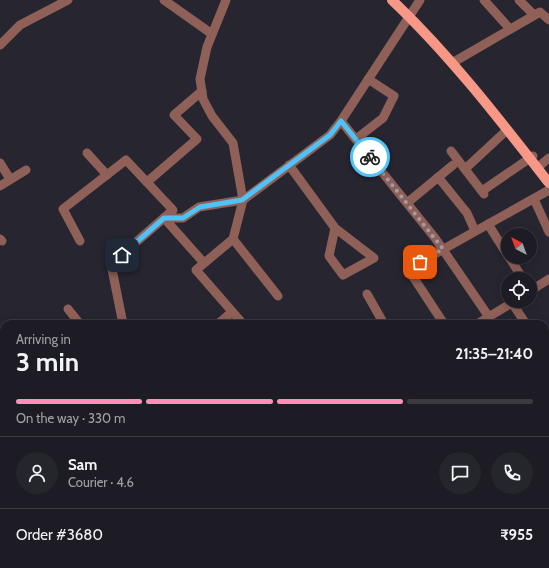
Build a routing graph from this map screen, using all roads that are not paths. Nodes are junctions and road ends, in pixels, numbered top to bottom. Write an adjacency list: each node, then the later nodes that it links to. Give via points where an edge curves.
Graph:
1 (68, 0): 14 (street, via 20,25)
2 (164, 0): 13 (street)
3 (226, 0): 13 (street)
4 (392, 0): 9 (main road)
5 (402, 0): 9 (main road)
6 (420, 0): 9 (street)
7 (484, 0): 12 (street)
8 (519, 0): 10 (street)
9 (412, 14): 15 (main road); 16 (street)
10 (534, 15): 11 (street, via 540,12); 12 (street)
11 (549, 20)
12 (510, 29): 15 (street)
13 (212, 34): 17 (street, via 200,79)
14 (0, 45)
15 (454, 62): 19 (main road); 23 (main road)
16 (368, 79): 18 (street); 20 (street, via 394,96 383,118)
17 (202, 91): 35 (street, via 174,115 197,139); 40 (street, via 203,99 212,116 233,143)
18 (341, 121): 20 (street); 26 (street, via 330,135)
19 (507, 130): 23 (main road); 29 (street)
20 (356, 139): 41 (street)
21 (451, 151): 29 (street)
22 (87, 153): 31 (street)
23 (531, 157): 28 (main road); 29 (street, via 483,193)
24 (549, 158): 28 (street)
25 (0, 162): 34 (street)
26 (289, 165): 40 (street); 44 (street)
27 (453, 165): 33 (street)
28 (539, 166): 32 (main road); 36 (main road)
29 (465, 169)
30 (26, 170): 34 (street)
31 (107, 175): 35 (street, via 126,160); 48 (street, via 63,209)
32 (549, 175)
33 (438, 177): 41 (street); 45 (street, via 467,213)
34 (10, 180): 37 (street)
35 (147, 182): 42 (street, via 173,210)
36 (549, 183)
37 (0, 186)
38 (549, 190): 39 (street)
39 (534, 199): 43 (street); 46 (street)
40 (242, 200): 42 (street, via 200,207 183,218); 47 (street)
41 (407, 203): 50 (street)
42 (164, 218): 51 (street); 62 (street, via 111,264)
43 (488, 224): 45 (street); 49 (street)
44 (335, 228): 44 (street, via 358,245 374,258 343,275 328,256)
45 (475, 231): 50 (street)
46 (549, 232)
47 (233, 239): 51 (street); 55 (street)
48 (80, 241)
49 (501, 245)
50 (443, 249): 60 (street); 66 (street, via 408,269)
51 (204, 263): 59 (street, via 196,270)
52 (549, 279): 53 (street)
53 (537, 286)
54 (367, 294): 65 (street)
55 (278, 296)
56 (503, 308): 60 (street)
57 (517, 308): 68 (street)
58 (68, 310): 61 (street)
59 (232, 312): 63 (street); 64 (street)
60 (489, 317): 67 (street)
61 (77, 320)
62 (122, 320)
63 (223, 320)
64 (240, 320)
65 (382, 320)
66 (441, 320)
67 (484, 320)
68 (524, 320)
69 (549, 555): 70 (street)
70 (549, 560)

